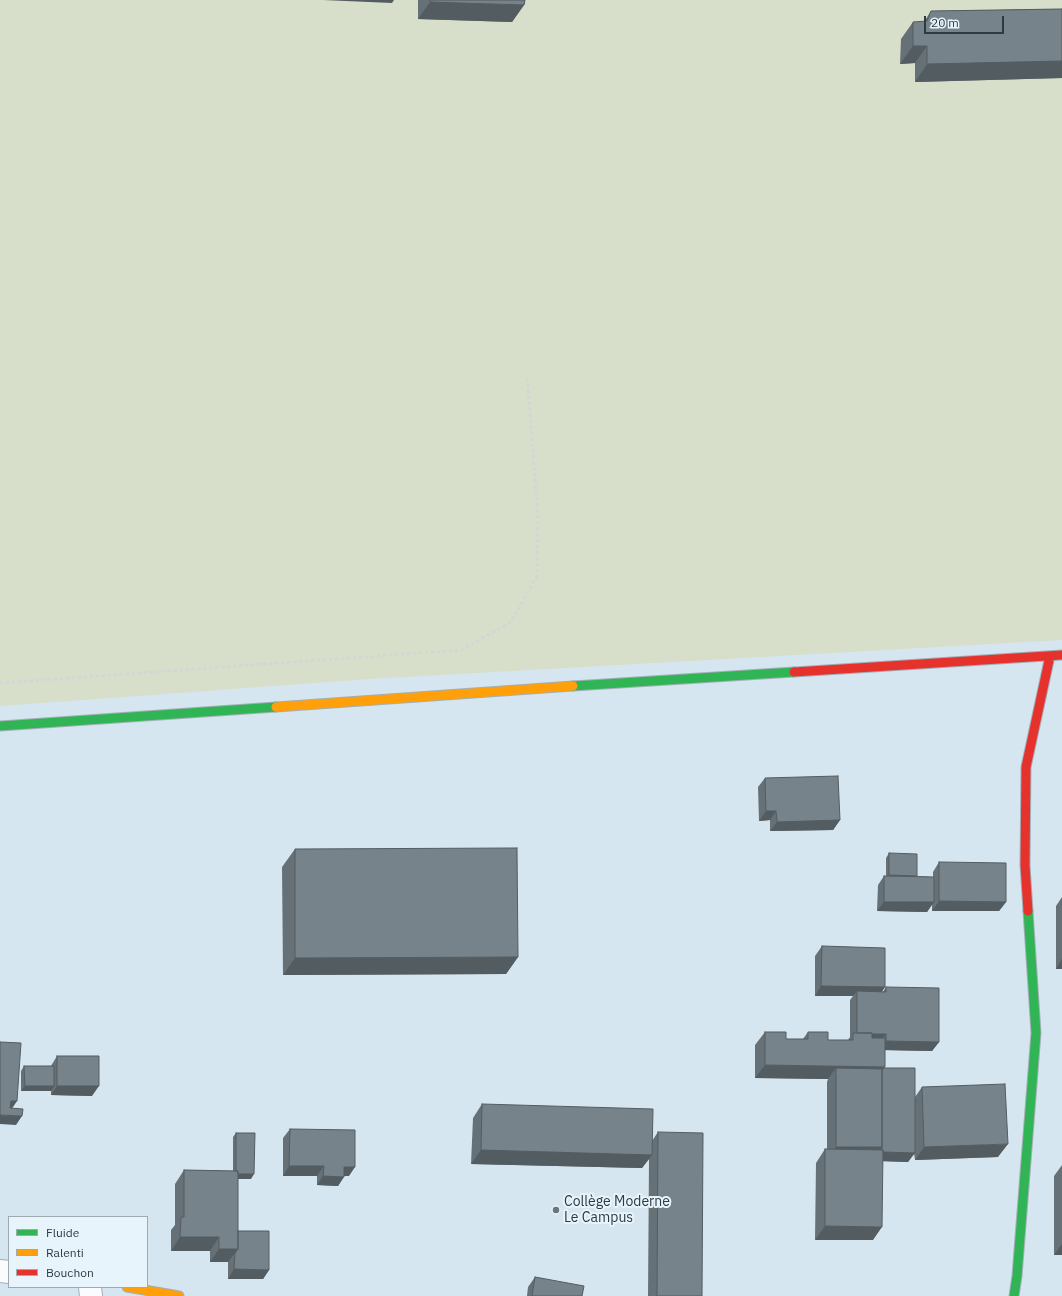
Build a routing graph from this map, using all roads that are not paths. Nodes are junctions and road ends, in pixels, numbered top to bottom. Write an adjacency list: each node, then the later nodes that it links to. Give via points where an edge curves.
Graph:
1 (1062, 655): 2 (street)
2 (1050, 656): 3 (street); 6 (street, via 1026,767 1025,865 1036,1033)
3 (0, 726)
4 (133, 1288): 5 (street)
5 (179, 1296)
6 (1014, 1296)

